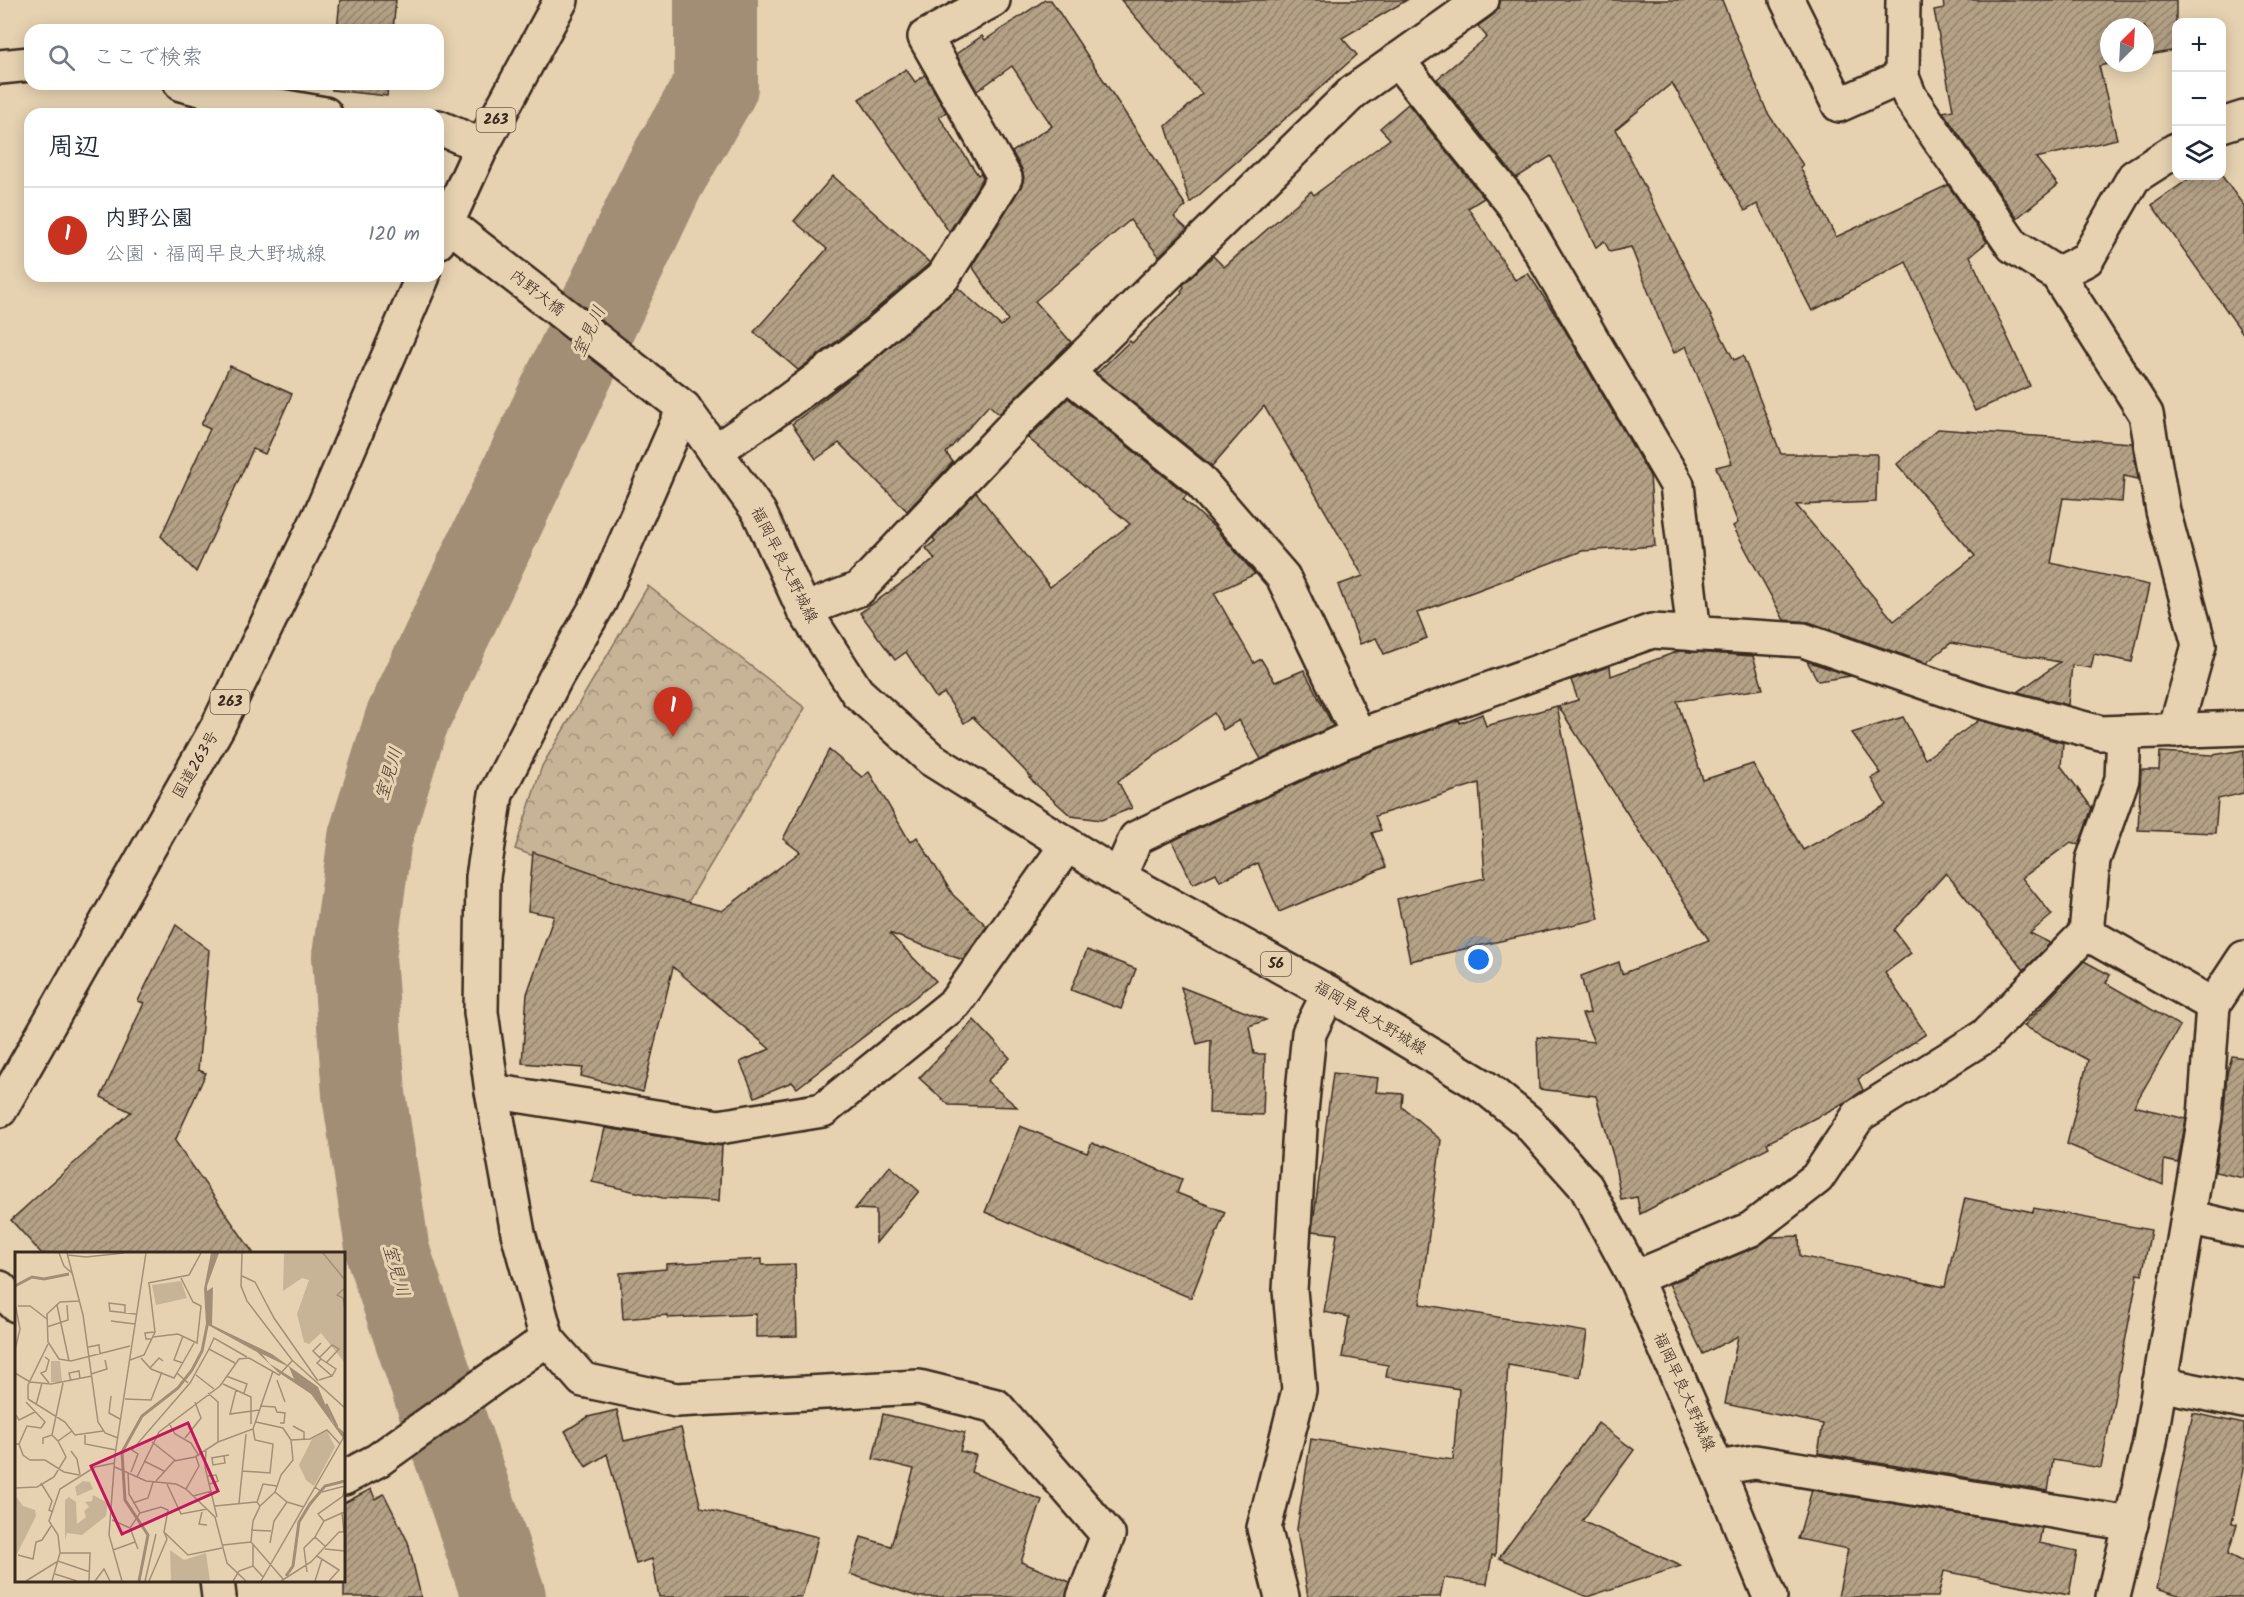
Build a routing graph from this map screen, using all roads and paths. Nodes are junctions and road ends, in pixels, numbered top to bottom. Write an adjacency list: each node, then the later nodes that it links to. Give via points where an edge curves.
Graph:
1 (561, 0): 15 (main road, 263)
2 (993, 0): 23 (main road, via 925,37 1005,178 943,277 861,347)
3 (1482, 0): 6 (main road)
4 (1787, 0): 9 (main road, via 1839,105)
5 (1903, 0): 9 (main road)
6 (1397, 60): 21 (main road, via 1353,92); 25 (main road, via 1513,204 1677,485)
7 (24, 65): 8 (main road)
8 (0, 67)
9 (1902, 77): 19 (main road, via 1910,97 2013,246)
10 (205, 90): 11 (main road)
11 (291, 108)
12 (2244, 118): 13 (main road)
13 (2226, 124)
14 (444, 130): 15 (main road)
15 (482, 146): 17 (main road, 263)
16 (2172, 153): 19 (main road, via 2134,177 2087,259)
17 (444, 229)
18 (444, 234): 22 (main road, 内野大橋 / 56)
19 (2057, 274): 27 (main road, via 2146,414 2163,511 2199,645)
20 (420, 282): 37 (main road, 国道263号 / 263, via 321,513 218,726)
21 (1067, 373): 24 (main road, via 858,589); 29 (main road, via 1198,479 1283,577)
22 (684, 408): 23 (main road, 福岡早良大野城線 / 56); 36 (main road, via 600,601 496,794 483,877 481,990)
23 (715, 451): 24 (main road, 福岡早良大野城線 / 56, via 759,512)
24 (804, 610): 30 (main road, 福岡早良大野城線 / 56, via 857,692 931,759)
25 (1694, 634): 28 (main road, via 1803,640 1979,701 2101,733); 29 (main road, via 1652,631)
26 (2244, 728): 27 (main road)
27 (2175, 731): 28 (main road)
28 (2124, 732): 32 (main road, via 2122,779 2093,860)
29 (1359, 736): 31 (main road, via 1136,838)
30 (1066, 844): 31 (main road, 福岡早良大野城線 / 56); 36 (main road, via 955,1003 823,1110 719,1127)
31 (1119, 877): 34 (main road, 福岡早良大野城線 / 56)
32 (2086, 933): 35 (main road); 40 (main road, via 1984,1036 1859,1115 1817,1178 1751,1229)
33 (2244, 958): 35 (main road)
34 (1329, 993): 40 (main road, 福岡早良大野城線 / 56, via 1486,1088 1527,1121 1586,1187); 52 (main road, via 1309,1033 1300,1111 1290,1290 1299,1390 1264,1528)
35 (2213, 1005): 38 (main road, via 2205,1117)
36 (492, 1091): 43 (main road, via 518,1233)
37 (0, 1110)
38 (2188, 1217): 39 (main road); 44 (main road)
39 (2244, 1230)
40 (1635, 1278): 46 (main road, 福岡早良大野城線 / 56)
41 (0, 1288): 42 (main road)
42 (15, 1304)
43 (547, 1339): 47 (main road, via 378,1460); 51 (main road, via 583,1380 676,1400 919,1387 996,1406 1108,1535)
44 (2159, 1384): 45 (main road); 48 (main road)
45 (2244, 1401)
46 (1717, 1468): 48 (main road, via 1755,1462); 53 (main road, 福岡早良大野城線 / 56)
47 (345, 1477)
48 (2131, 1524): 54 (main road)
49 (217, 1582): 50 (main road)
50 (219, 1597)
51 (1084, 1597)
52 (1281, 1597)
53 (1770, 1597)
54 (2113, 1597)

